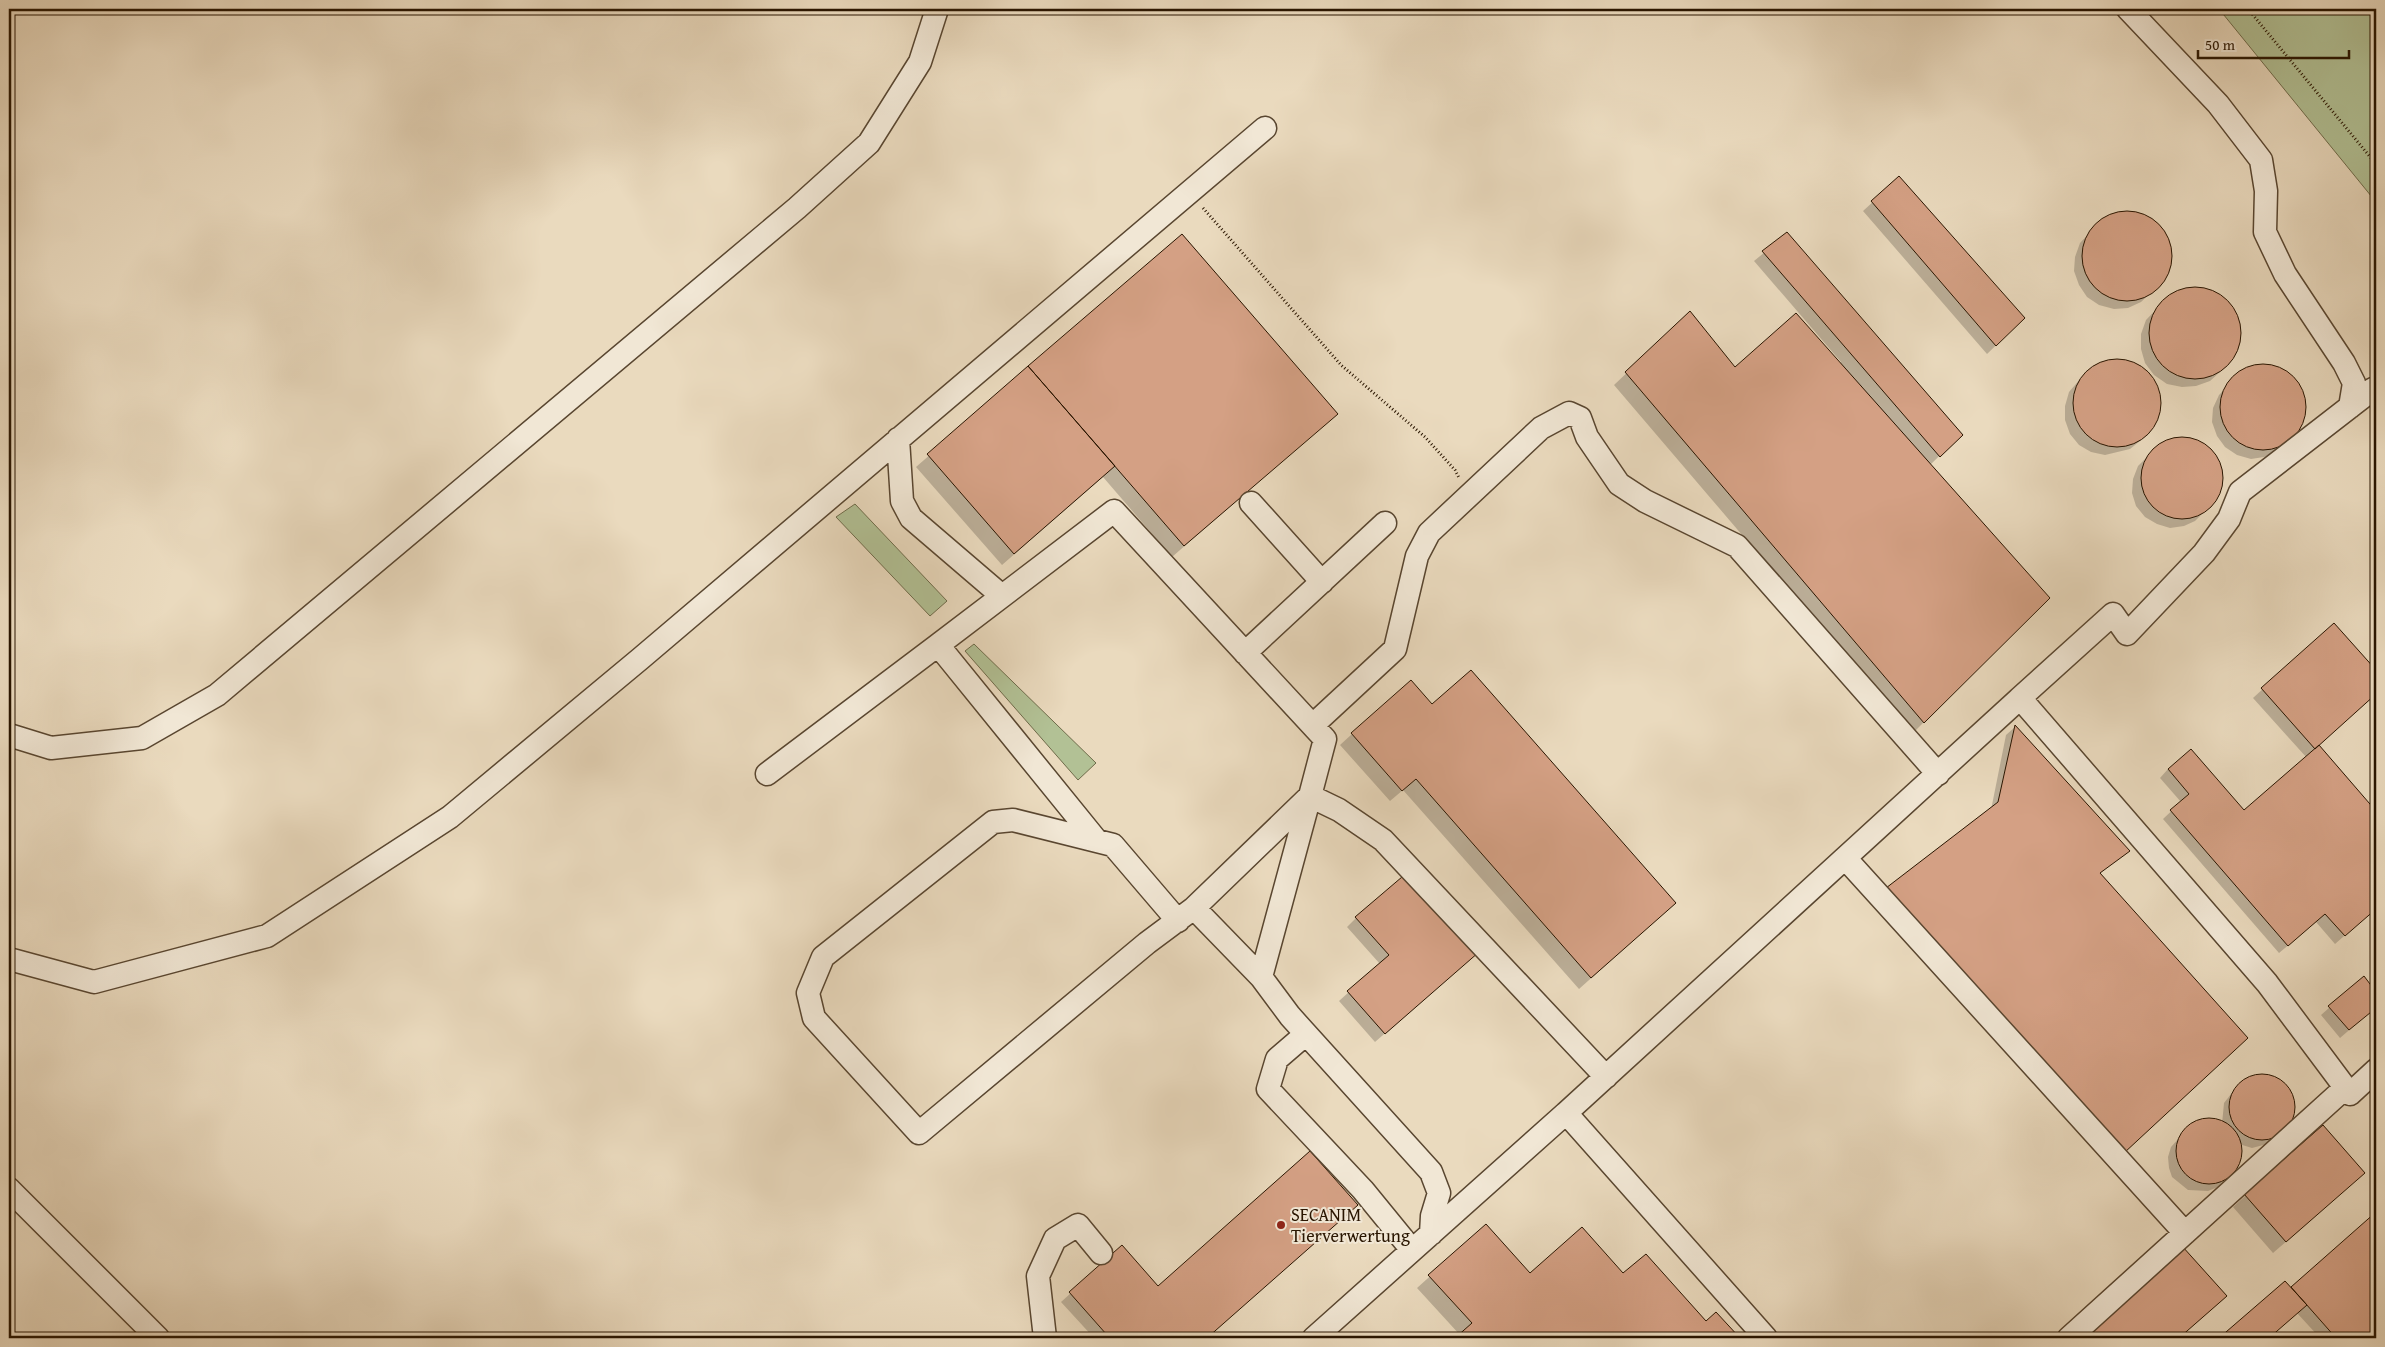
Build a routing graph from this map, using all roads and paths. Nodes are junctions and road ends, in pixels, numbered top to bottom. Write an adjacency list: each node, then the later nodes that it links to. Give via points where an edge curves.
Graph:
1 (936, 9): 19 (lane, via 920,62 869,143 797,208 217,695 142,738 51,748)
2 (2128, 9): 8 (lane, via 2218,104 2261,160 2266,191 2265,232 2285,274 2354,383)
3 (2248, 9): 5 (path)
4 (1264, 128): 6 (lane)
5 (2376, 164)
6 (1189, 192): 9 (lane); 10 (path, via 1341,365 1425,437 1455,470)
7 (2376, 390): 8 (lane, via 2373,389)
8 (2350, 408): 17 (lane, via 2240,492 2229,519 2204,554 2127,634 2113,614)
9 (898, 439): 14 (lane, via 902,501 911,518); 26 (lane, via 450,817 266,936 94,982)
10 (1468, 496): 18 (lane, via 1429,533 1418,556 1395,649); 21 (lane, via 1541,428 1569,413 1580,418 1587,437 1619,484 1645,501 1737,546)
11 (1251, 503): 13 (lane)
12 (1385, 523): 13 (lane)
13 (1322, 582): 16 (lane)
14 (1002, 596): 15 (lane); 16 (lane, via 1114,511)
15 (938, 645): 20 (lane); 23 (lane)
16 (1245, 652): 18 (lane)
17 (2020, 698): 21 (lane); 31 (lane, via 2267,983)
18 (1313, 725): 22 (lane, via 1325,739)
19 (9, 735)
20 (767, 774)
21 (1938, 774): 24 (lane)
22 (1310, 796): 25 (lane); 27 (lane); 30 (lane, via 1339,810 1383,840)
23 (1097, 841): 25 (lane, via 1113,845); 25 (lane, via 1013,820 993,822 823,957 808,993 814,1018 919,1133)
24 (1846, 858): 30 (lane); 34 (lane)
25 (1186, 915): 27 (lane)
26 (9, 959)
27 (1261, 977): 28 (lane)
28 (1306, 1034): 35 (lane, via 1431,1172 1439,1193); 36 (lane, via 1277,1059 1268,1089 1363,1190)
29 (2376, 1070): 31 (lane, via 2350,1094)
30 (1606, 1077): 32 (lane)
31 (2345, 1088): 34 (lane)
32 (1566, 1113): 35 (lane); 41 (lane)
33 (9, 1189): 38 (lane)
34 (2185, 1233): 42 (lane)
35 (1431, 1234): 36 (lane)
36 (1412, 1250): 40 (lane)
37 (1101, 1252): 39 (lane, via 1078,1225 1055,1239 1038,1276)
38 (158, 1338)
39 (1045, 1338)
40 (1314, 1338)
41 (1766, 1338)
42 (2068, 1338)

